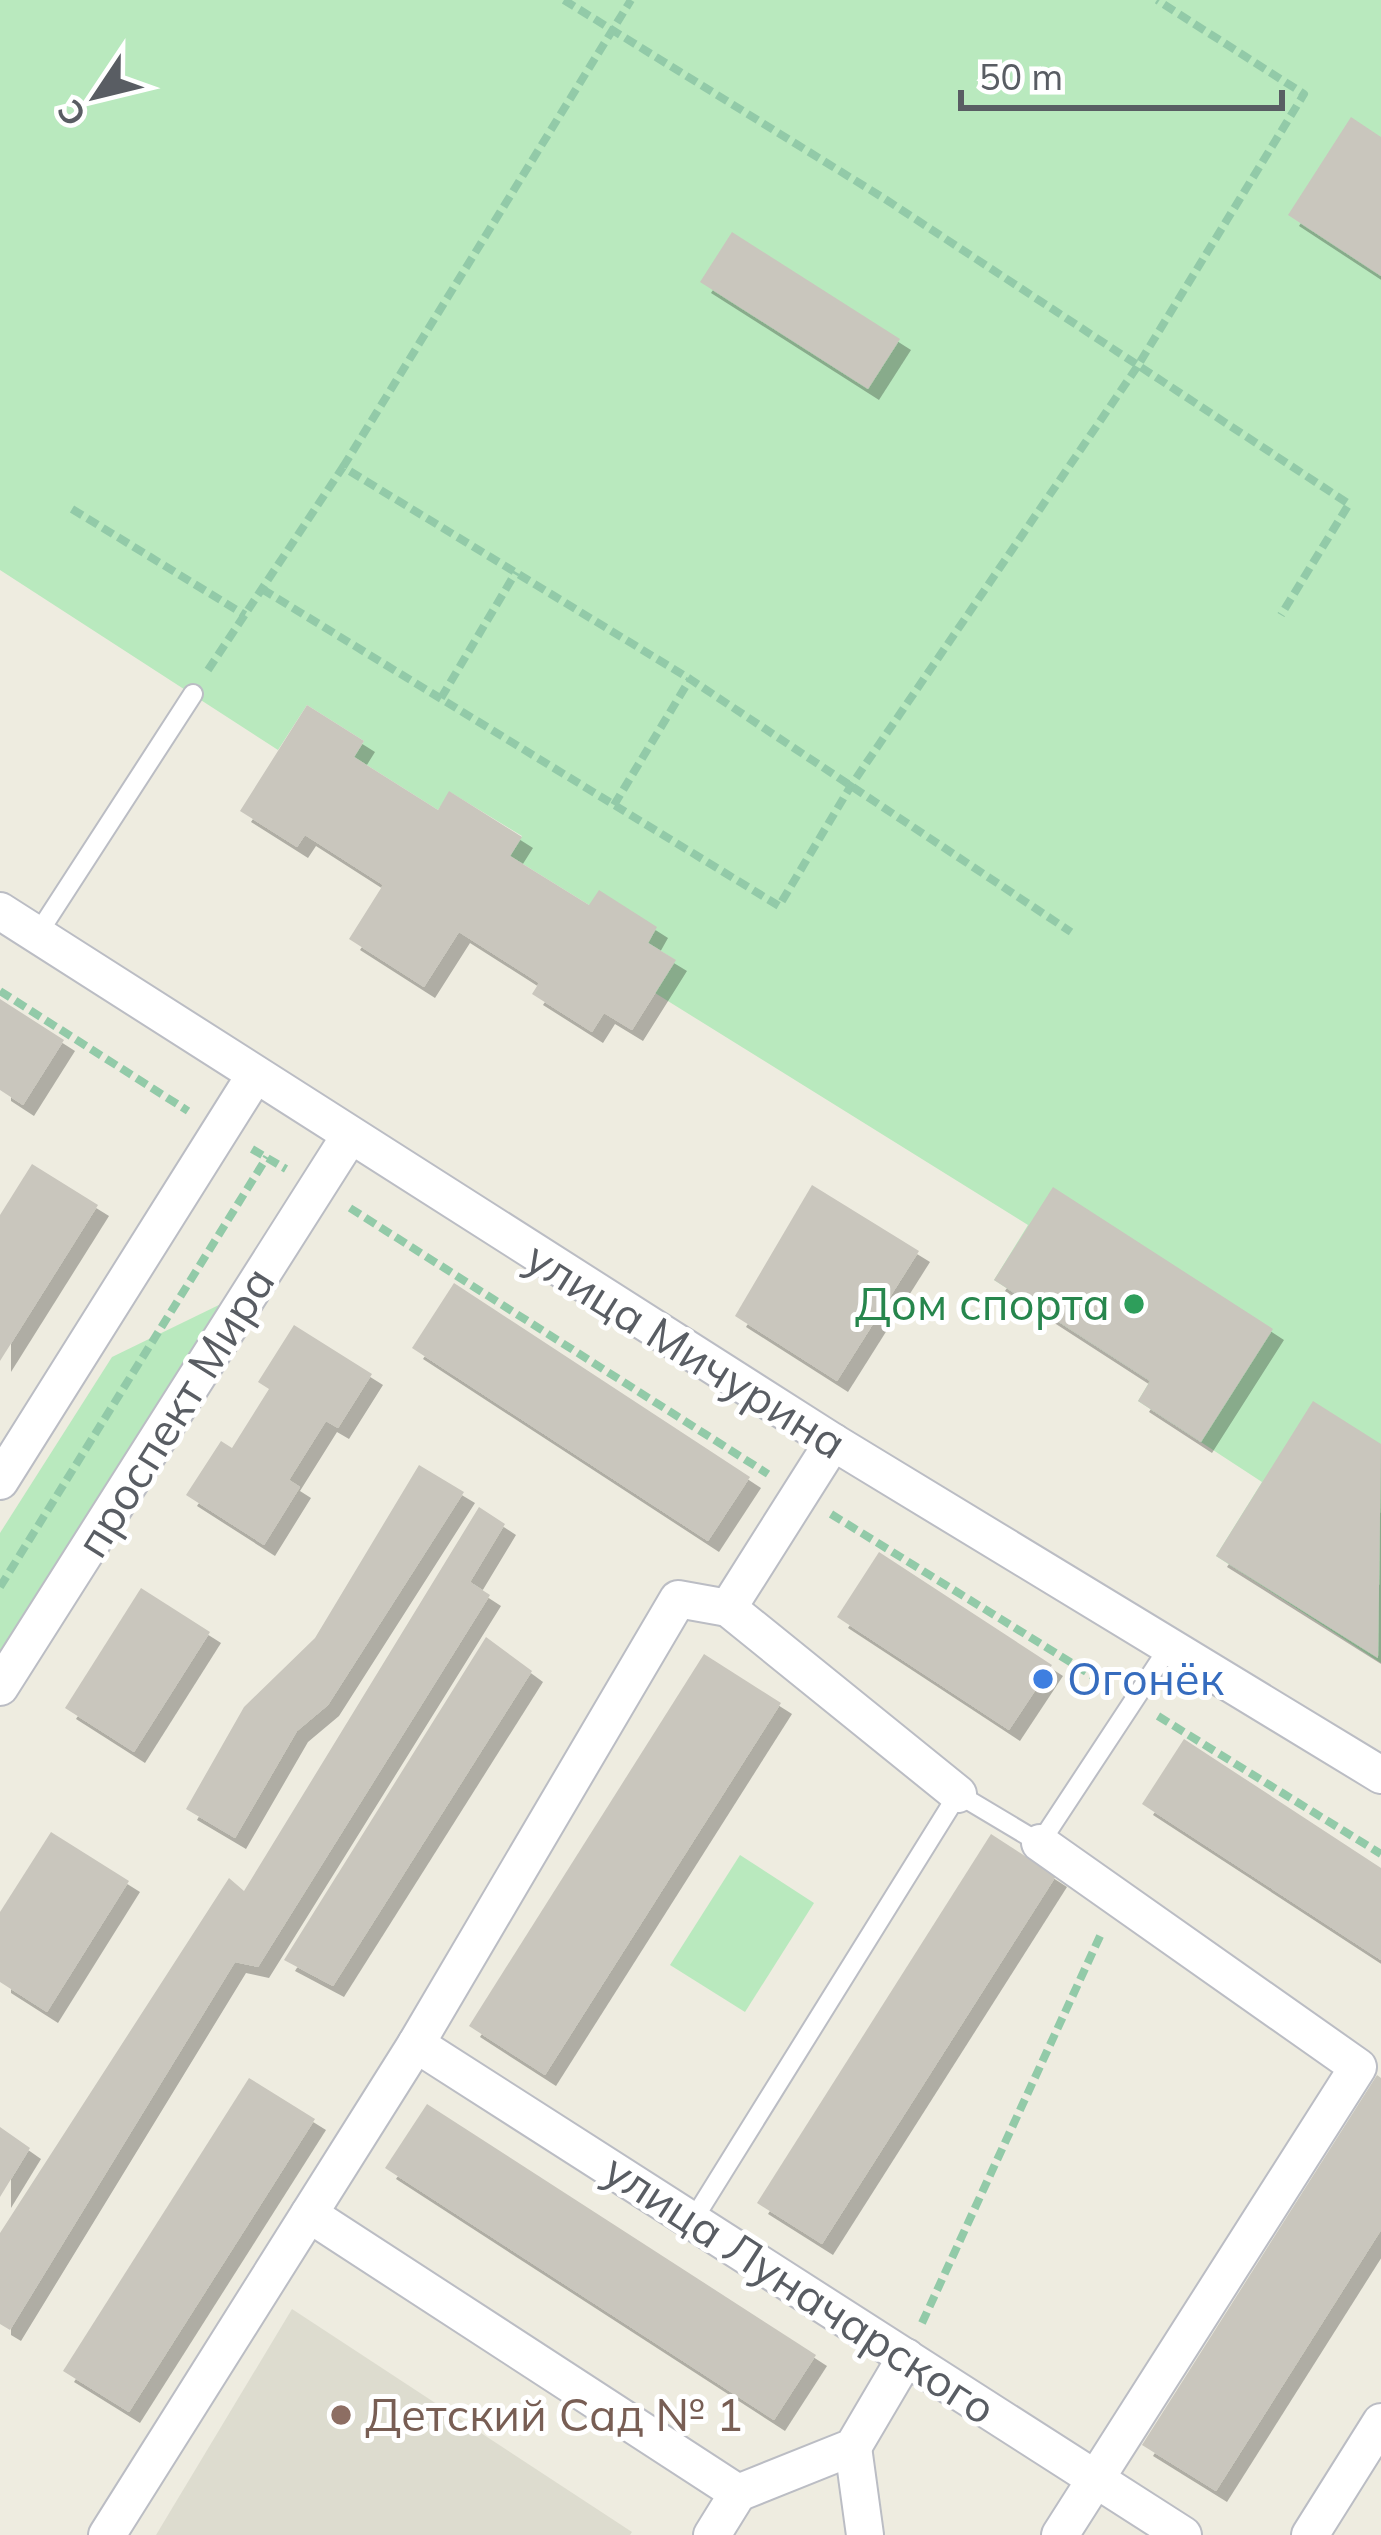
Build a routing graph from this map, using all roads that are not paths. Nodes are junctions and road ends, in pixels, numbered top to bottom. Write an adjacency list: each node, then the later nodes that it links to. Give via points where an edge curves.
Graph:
1 (193, 694): 3 (lane)
2 (0, 911): 3 (street, улица Мичурина)
3 (37, 935): 4 (street, улица Мичурина)
4 (255, 1076): 5 (street, улица Мичурина); 7 (street)
5 (349, 1137): 6 (street, улица Мичурина); 10 (street, проспект Мира)
6 (833, 1442): 8 (street); 9 (street, улица Мичурина)
7 (0, 1481)
8 (728, 1608): 12 (street); 14 (street, via 678,1599)
9 (1168, 1646): 11 (street, улица Мичурина); 13 (lane)
10 (0, 1688)
11 (1381, 1775)
12 (958, 1794): 13 (lane); 16 (lane)
13 (1040, 1843): 20 (street, via 1358,2066)
14 (416, 2044): 15 (street); 16 (street, улица Луначарского)
15 (309, 2214): 21 (street); 22 (street)
16 (693, 2220): 17 (street, улица Луначарского)
17 (906, 2357): 19 (street); 20 (street, улица Луначарского)
18 (1381, 2422): 27 (street)
19 (853, 2447): 21 (street); 24 (street)
20 (1094, 2478): 25 (street); 26 (street, улица Луначарского)
21 (738, 2493): 23 (street)
22 (107, 2535)
23 (712, 2535)
24 (865, 2535)
25 (1060, 2535)
26 (1184, 2535)
27 (1310, 2535)

